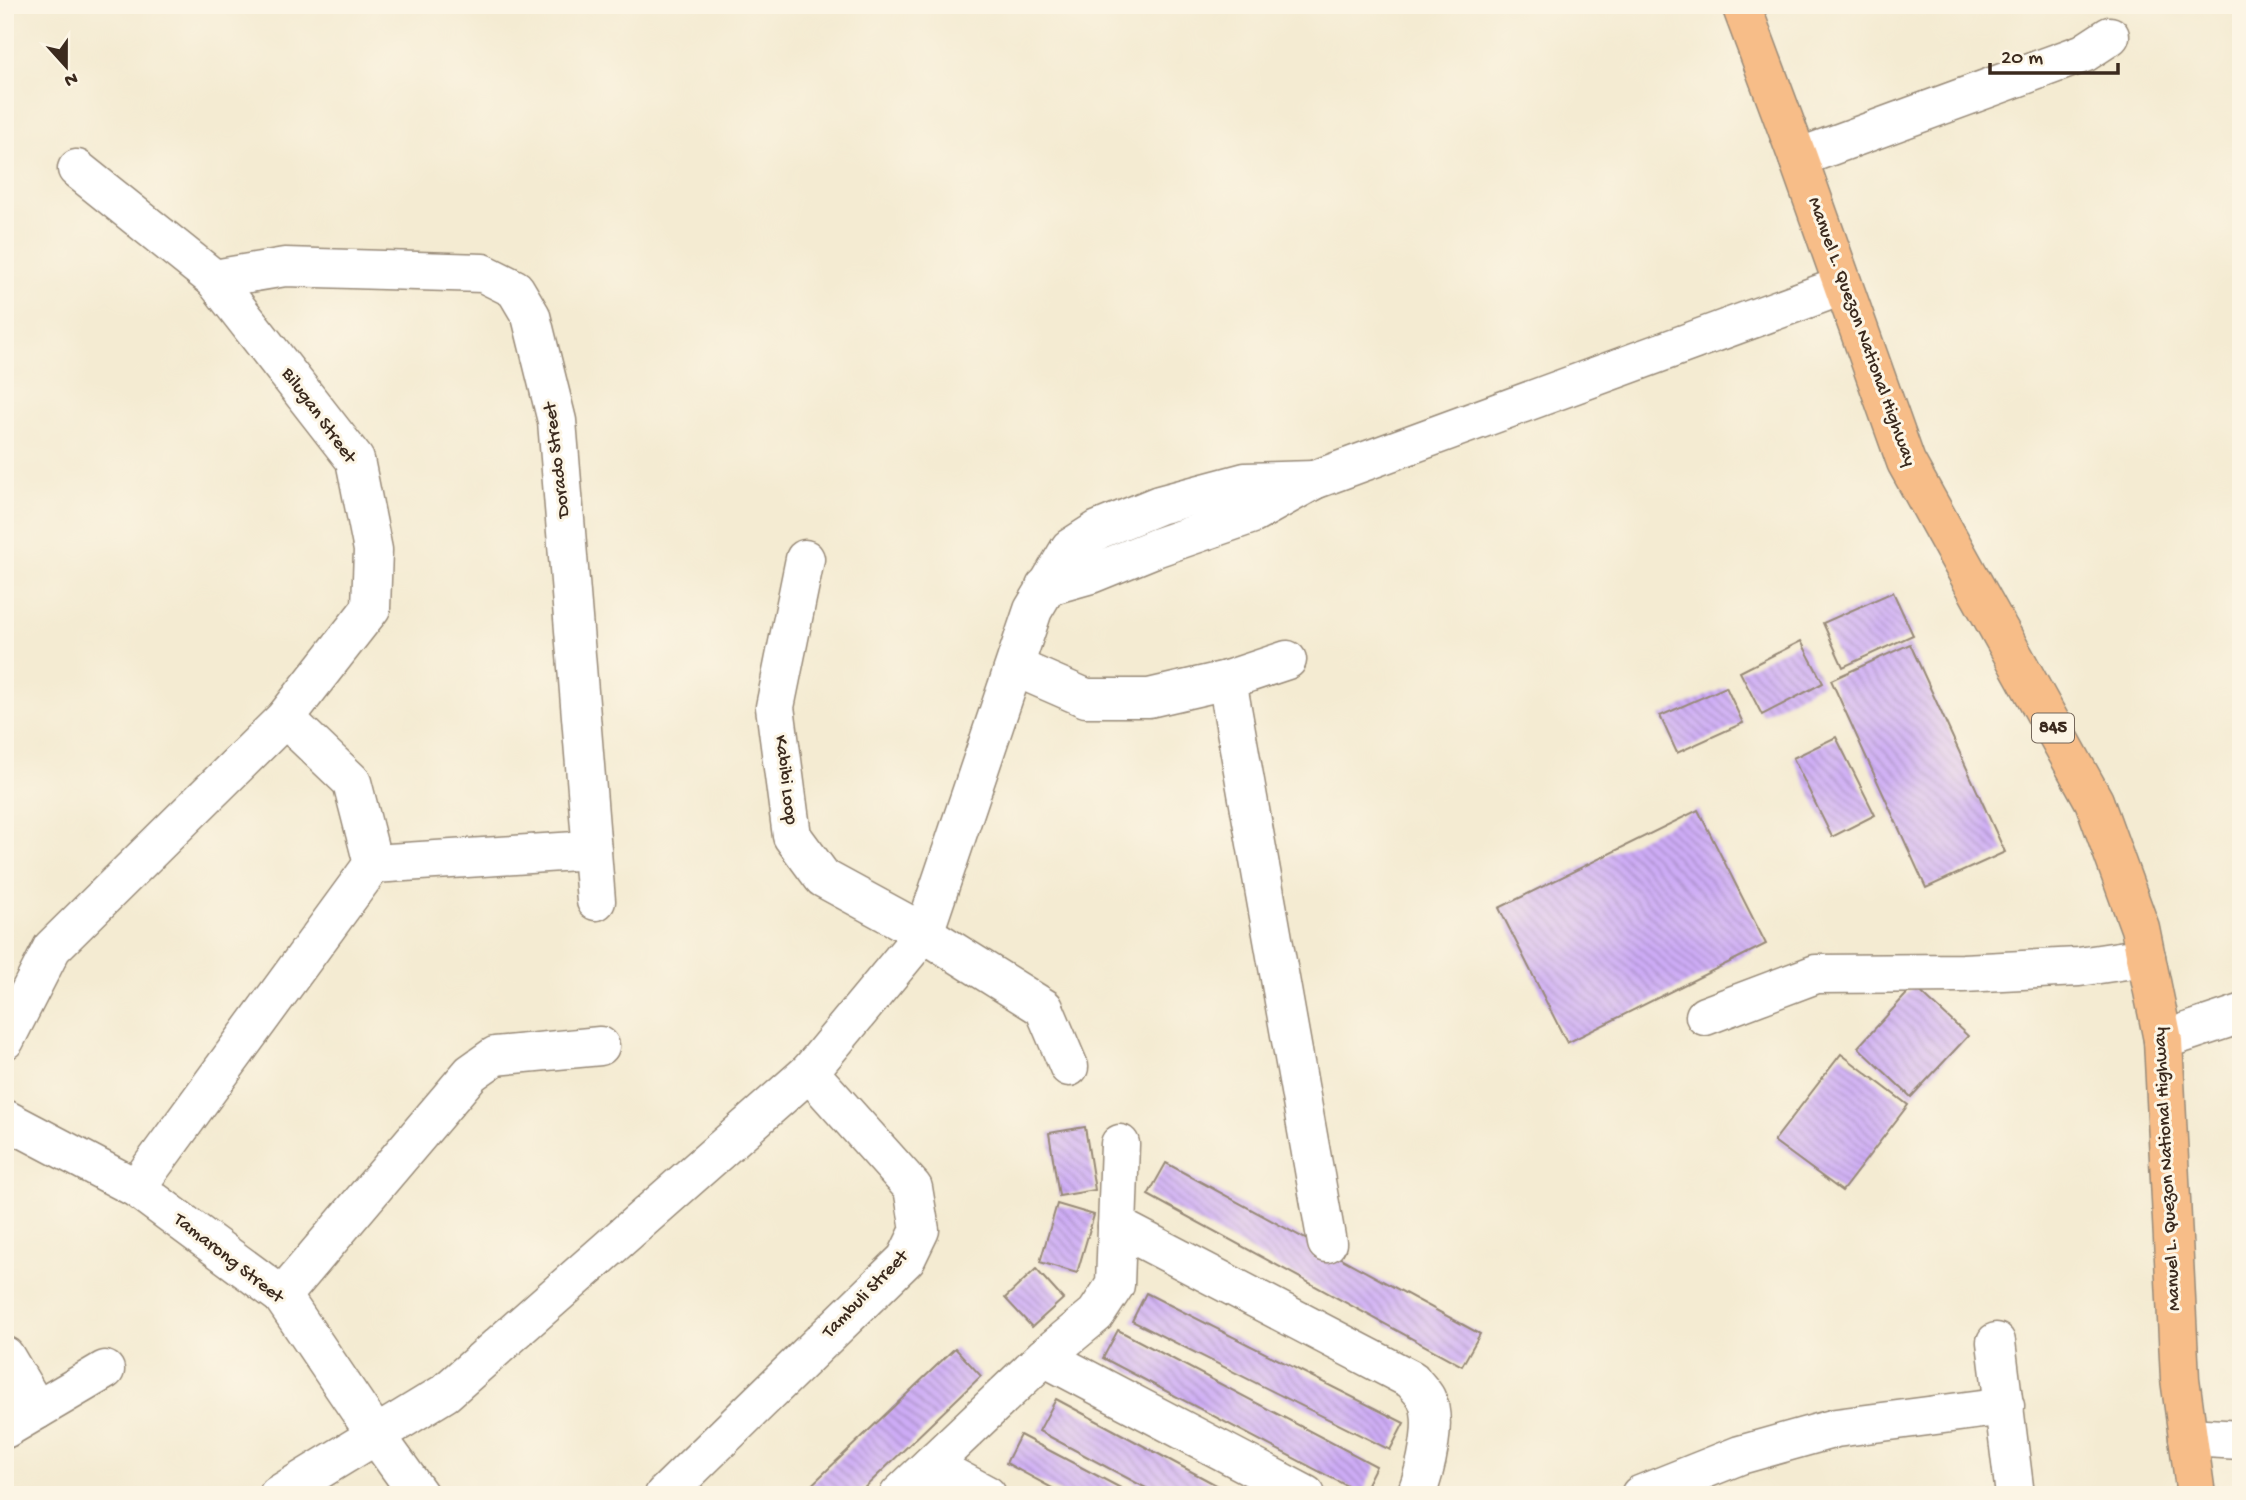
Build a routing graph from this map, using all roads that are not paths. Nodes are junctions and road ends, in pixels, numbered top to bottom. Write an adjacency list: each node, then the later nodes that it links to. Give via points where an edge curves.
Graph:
1 (1741, 5): 3 (main road, Manuel L. Quezon National Highway / 845)
2 (2110, 36): 3 (street, via 2084,53)
3 (1798, 158): 6 (main road, Manuel L. Quezon National Highway / 845)
4 (77, 169): 5 (street, Bilugan Street)
5 (214, 279): 11 (street, Bilugan Street, via 355,460 373,550 371,608); 12 (street, Dorado Street, via 285,267 483,273 515,289 531,316 557,421)
6 (1842, 286): 9 (street, via 1314,481 1253,514 1091,575 1045,587); 16 (main road, Manuel L. Quezon National Highway / 845, via 1906,462 2094,801)
7 (805, 559): 15 (street, Kabibi Loop, via 775,707 792,836 823,878)
8 (1287, 660): 10 (street)
9 (1016, 667): 10 (street, via 1086,698 1149,698); 15 (street)
10 (1227, 680): 28 (street)
11 (285, 718): 13 (street, via 352,782); 19 (street, Bilugan Street, via 52,948)
12 (592, 850): 13 (street); 14 (street, Dorado Street)
13 (373, 864): 26 (street)
14 (596, 901)
15 (924, 933): 22 (street, Kabibi Loop, via 1044,1008); 23 (street)
16 (2146, 957): 18 (street, via 2079,967 1816,974); 20 (main road, Manuel L. Quezon National Highway / 845)
17 (2241, 1014): 20 (street)
18 (1705, 1016)
19 (5, 1040)
20 (2164, 1040): 37 (main road, Manuel L. Quezon National Highway / 845, via 2180,1379)
21 (600, 1046): 29 (street, via 495,1056 471,1073)
22 (1069, 1067)
23 (809, 1072): 36 (street, via 445,1393); 42 (street, Tambuli Street, via 913,1188 920,1230 906,1259)
24 (5, 1119): 26 (street, Tamarong Street)
25 (1120, 1144): 27 (street)
26 (136, 1188): 29 (street, Tamarong Street)
27 (1117, 1226): 32 (street, via 1115,1285 1096,1314); 46 (street, via 1412,1380 1426,1398 1431,1423)
28 (1327, 1243)
29 (282, 1296): 36 (street, Tamarong Street)
30 (1996, 1342): 34 (street)
31 (5, 1356): 35 (street)
32 (1044, 1357): 39 (street); 45 (street)
33 (105, 1370): 35 (street)
34 (2005, 1406): 47 (street, via 1836,1427 1740,1455); 48 (street)
35 (21, 1419)
36 (376, 1435): 40 (street); 41 (street, Tamarong Street)
37 (2188, 1437): 38 (street); 49 (main road, Manuel L. Quezon National Highway / 845)
38 (2241, 1440)
39 (931, 1465): 43 (street); 44 (street)
40 (278, 1495)
41 (419, 1495)
42 (664, 1495)
43 (899, 1495)
44 (987, 1495)
45 (1306, 1495)
46 (1416, 1495)
47 (1640, 1495)
48 (2015, 1495)
49 (2196, 1495)

